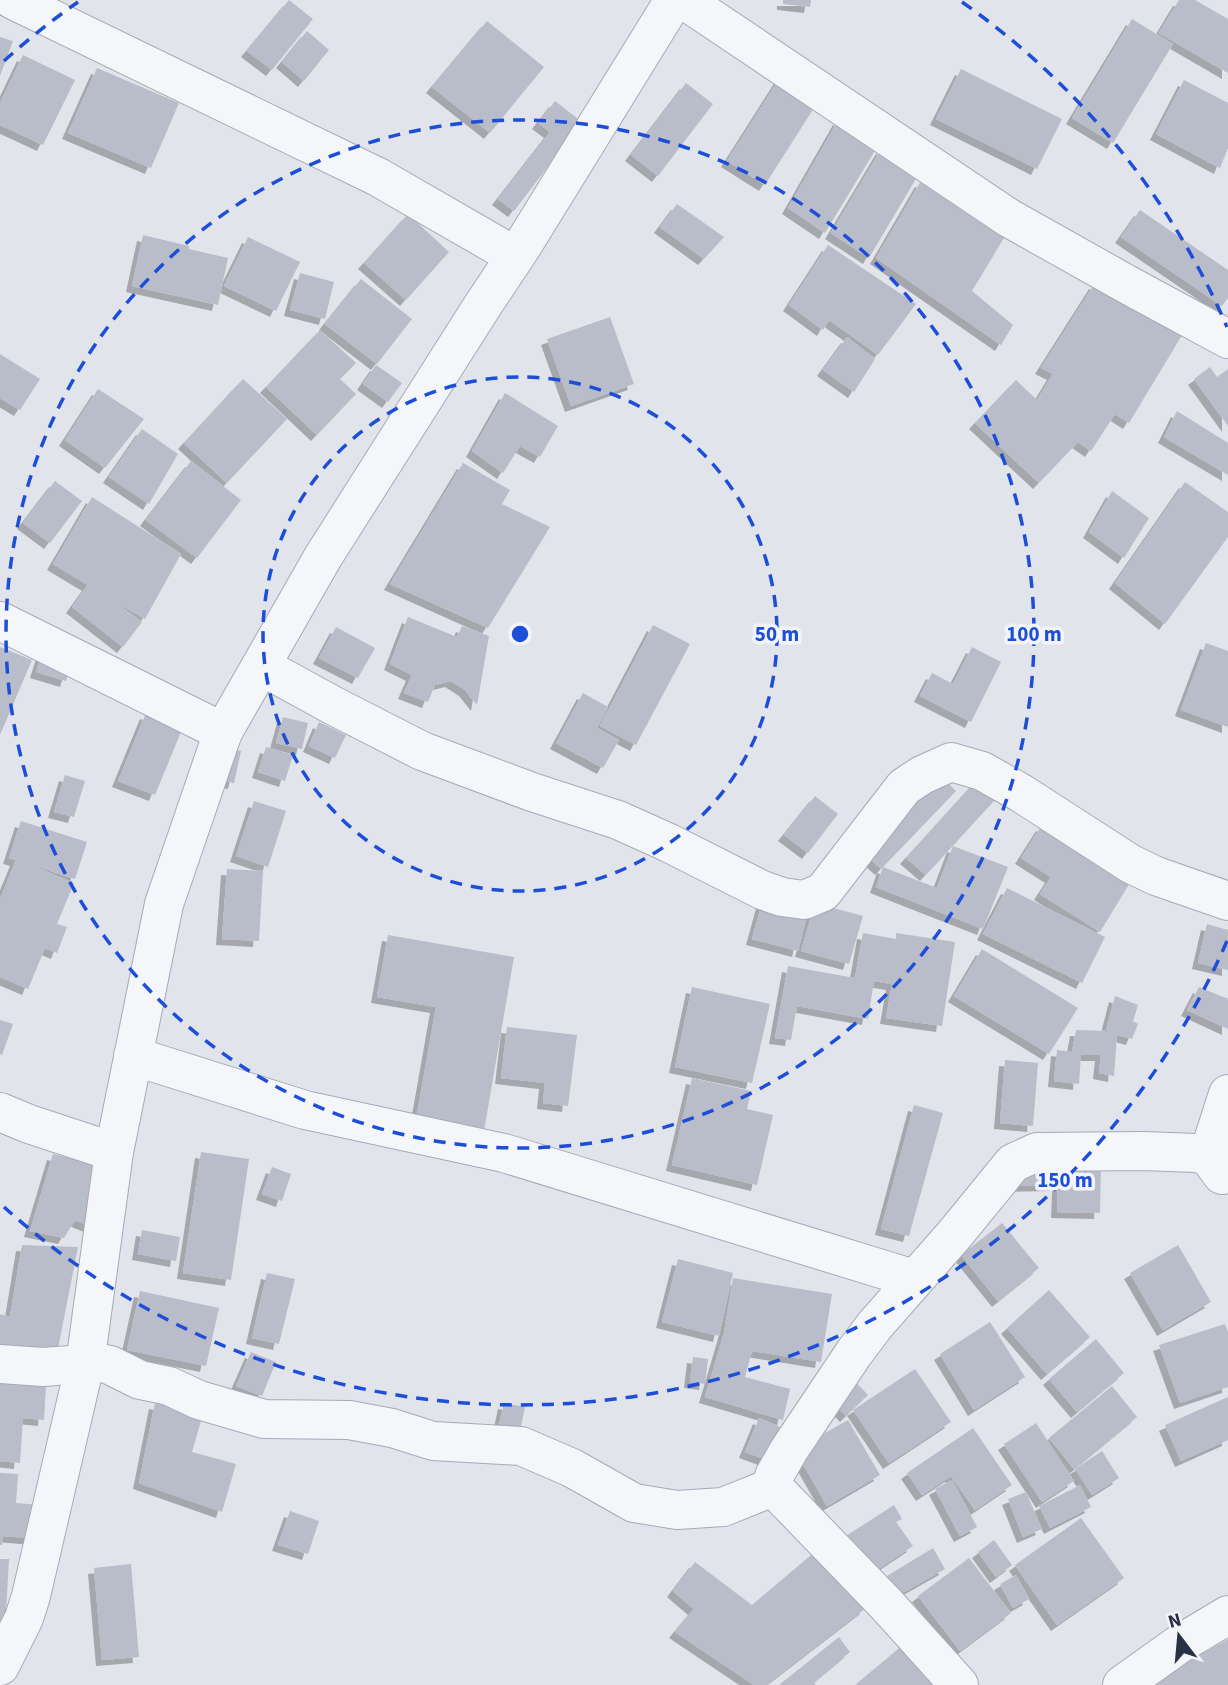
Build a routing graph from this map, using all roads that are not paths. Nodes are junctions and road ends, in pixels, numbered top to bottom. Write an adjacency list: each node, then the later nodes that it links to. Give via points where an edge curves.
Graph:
1 (13, 0): 4 (street, via 377,177)
2 (674, 0): 4 (street)
3 (684, 0): 5 (street, via 1009,218)
4 (515, 256): 7 (street, via 323,557)
5 (1228, 340)
6 (0, 621): 8 (street)
7 (261, 666): 8 (street); 9 (street, via 422,751 641,830 782,897 804,900 823,892 904,787 951,762 982,771 1021,793 1131,864)
8 (223, 732): 10 (street, via 164,904)
9 (1228, 901)
10 (133, 1056): 13 (street); 15 (street, via 305,1110 504,1153)
11 (1228, 1094): 14 (street)
12 (0, 1112): 13 (street)
13 (114, 1152): 17 (street)
14 (1221, 1168): 15 (street, via 1196,1153 1037,1152 1013,1163)
15 (914, 1279): 18 (street, via 847,1361 774,1476)
16 (0, 1364): 17 (street)
17 (85, 1364): 18 (street, via 110,1365 139,1380 264,1419 349,1420 433,1440 521,1446 634,1503 677,1510 723,1507); 20 (street, via 31,1595)
18 (773, 1487): 23 (street)
19 (1228, 1615): 24 (street)
20 (0, 1666)
21 (0, 1681): 22 (street)
22 (6, 1685)
23 (959, 1685)
24 (1122, 1685)

